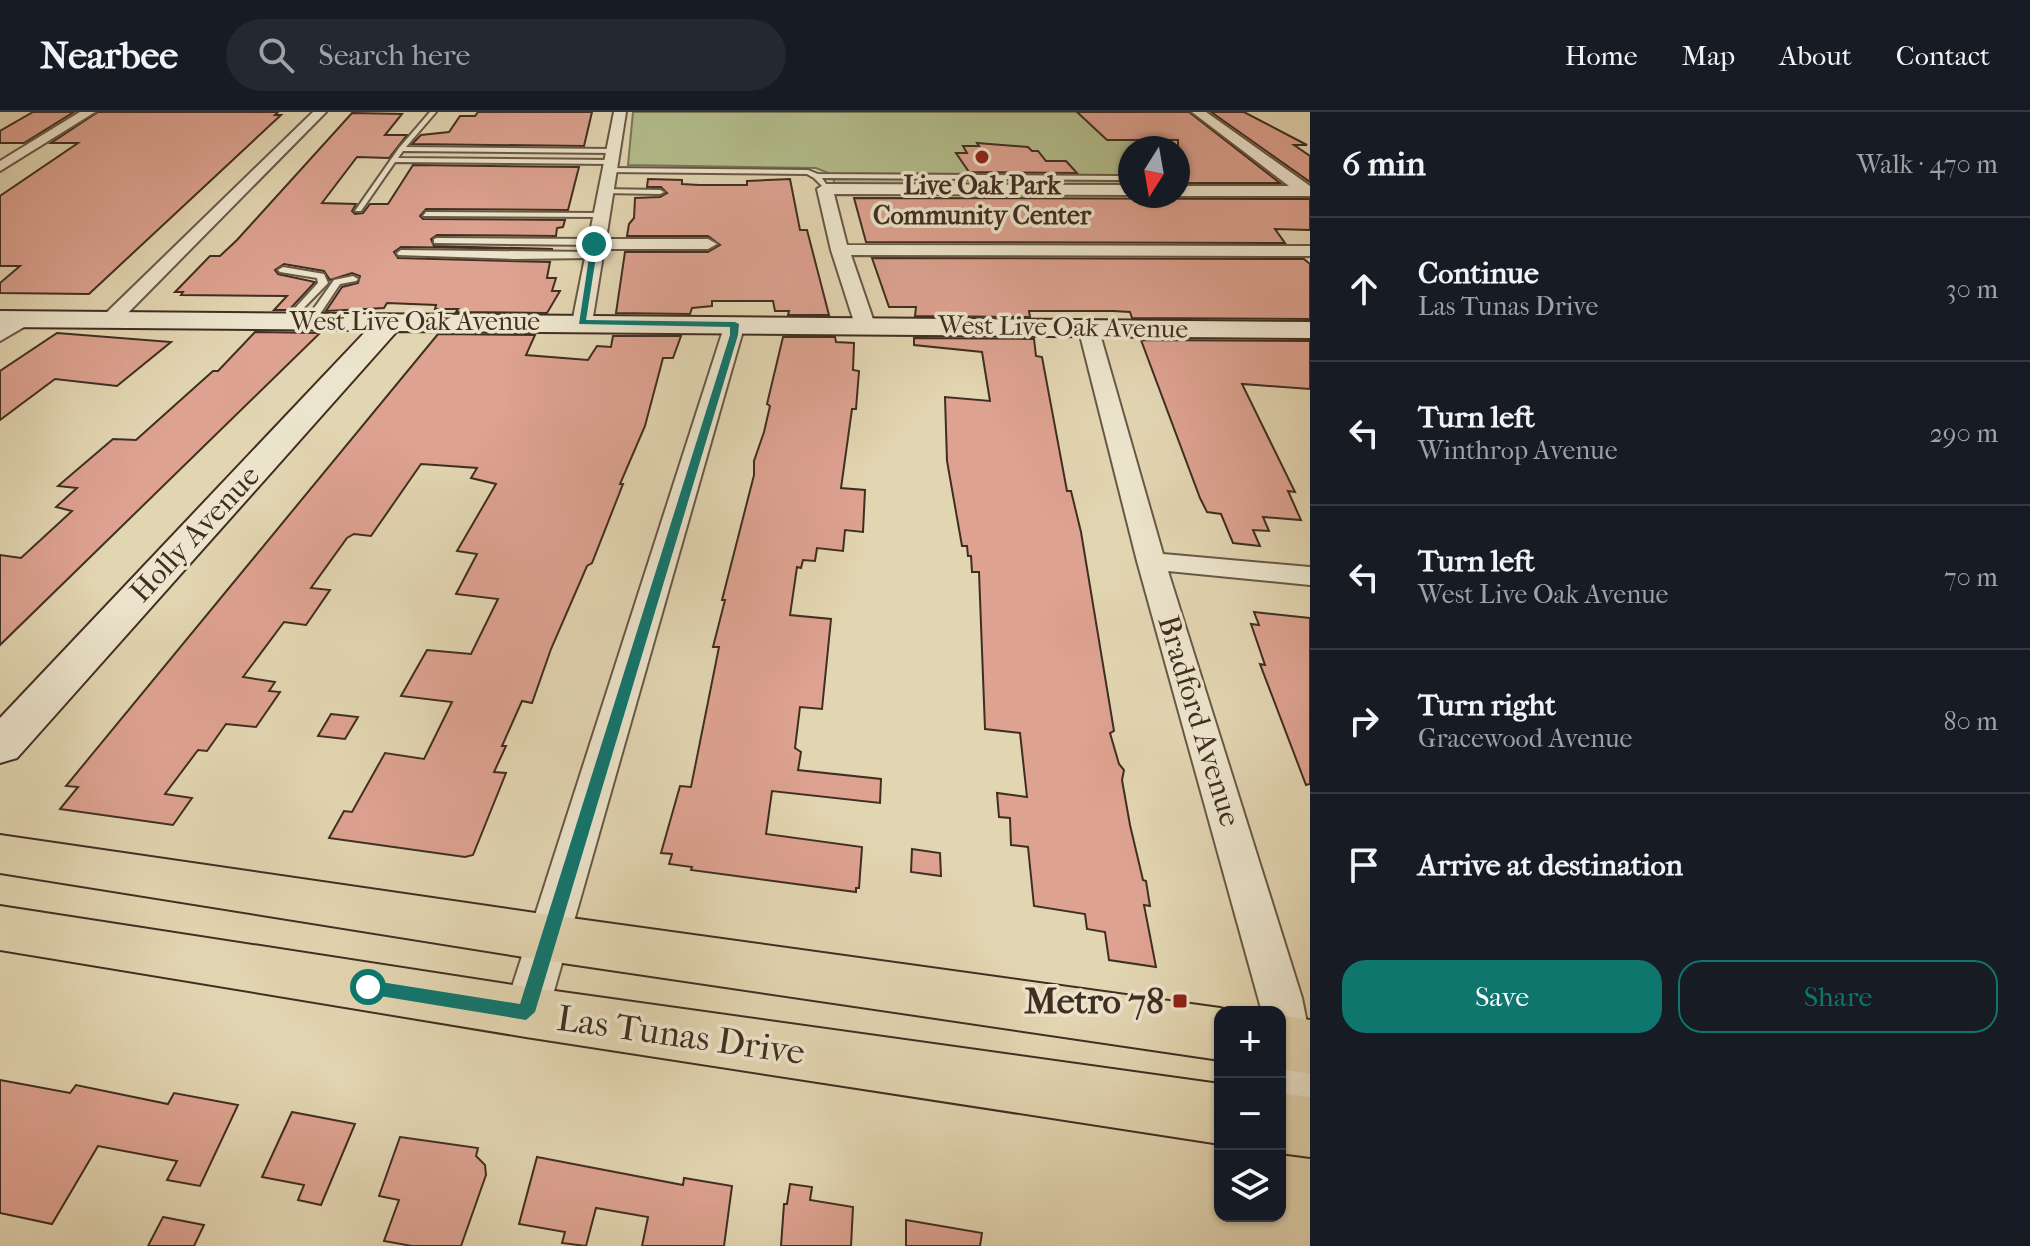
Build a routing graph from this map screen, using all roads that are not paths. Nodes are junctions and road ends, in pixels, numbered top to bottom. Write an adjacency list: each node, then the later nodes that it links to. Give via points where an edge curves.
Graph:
1 (89, 112): 9 (street)
2 (320, 112): 29 (street)
3 (433, 112): 6 (lane)
4 (620, 112): 8 (street)
5 (1198, 112): 15 (street)
6 (401, 149): 7 (lane); 8 (lane)
7 (394, 160): 8 (lane); 17 (lane)
8 (610, 161): 11 (lane, via 808,172); 13 (street)
9 (0, 167)
10 (1118, 178): 11 (lane)
11 (821, 182): 12 (street); 23 (street)
12 (1118, 190)
13 (604, 191): 16 (lane); 19 (street)
14 (1190, 191): 15 (street)
15 (1308, 191)
16 (660, 192)
17 (358, 209)
18 (426, 214): 19 (lane)
19 (600, 215): 22 (street)
20 (437, 241): 22 (lane)
21 (708, 244): 22 (street)
22 (594, 247): 25 (lane, via 514,256); 32 (street)
23 (840, 250): 24 (street); 34 (street)
24 (1310, 251)
25 (401, 253)
26 (283, 270): 30 (lane, via 321,276 323,283)
27 (353, 279): 30 (lane, via 337,282)
28 (12, 319): 29 (street, West Live Oak Avenue); 37 (street)
29 (110, 320): 30 (street, West Live Oak Avenue)
30 (299, 320): 31 (street, West Live Oak Avenue)
31 (391, 321): 32 (street, West Live Oak Avenue); 40 (street, Holly Avenue)
32 (582, 323): 33 (street, West Live Oak Avenue)
33 (735, 324): 34 (street, West Live Oak Avenue); 43 (street)
34 (865, 325): 35 (street, West Live Oak Avenue)
35 (1088, 327): 36 (street, West Live Oak Avenue); 38 (street, Bradford Avenue)
36 (1310, 330)
37 (0, 335)
38 (1151, 561): 39 (street); 46 (street, Bradford Avenue)
39 (1310, 576)
40 (0, 747)
41 (0, 854): 43 (main road)
42 (0, 928): 44 (main road, Las Tunas Drive)
43 (549, 938): 44 (street); 45 (main road)
44 (526, 1012): 47 (main road, Las Tunas Drive)
45 (1214, 1033)
46 (1293, 1044): 48 (street, Bradford Avenue)
47 (1214, 1113)
48 (1310, 1115)
49 (1286, 1124): 50 (main road)
50 (1310, 1127)

